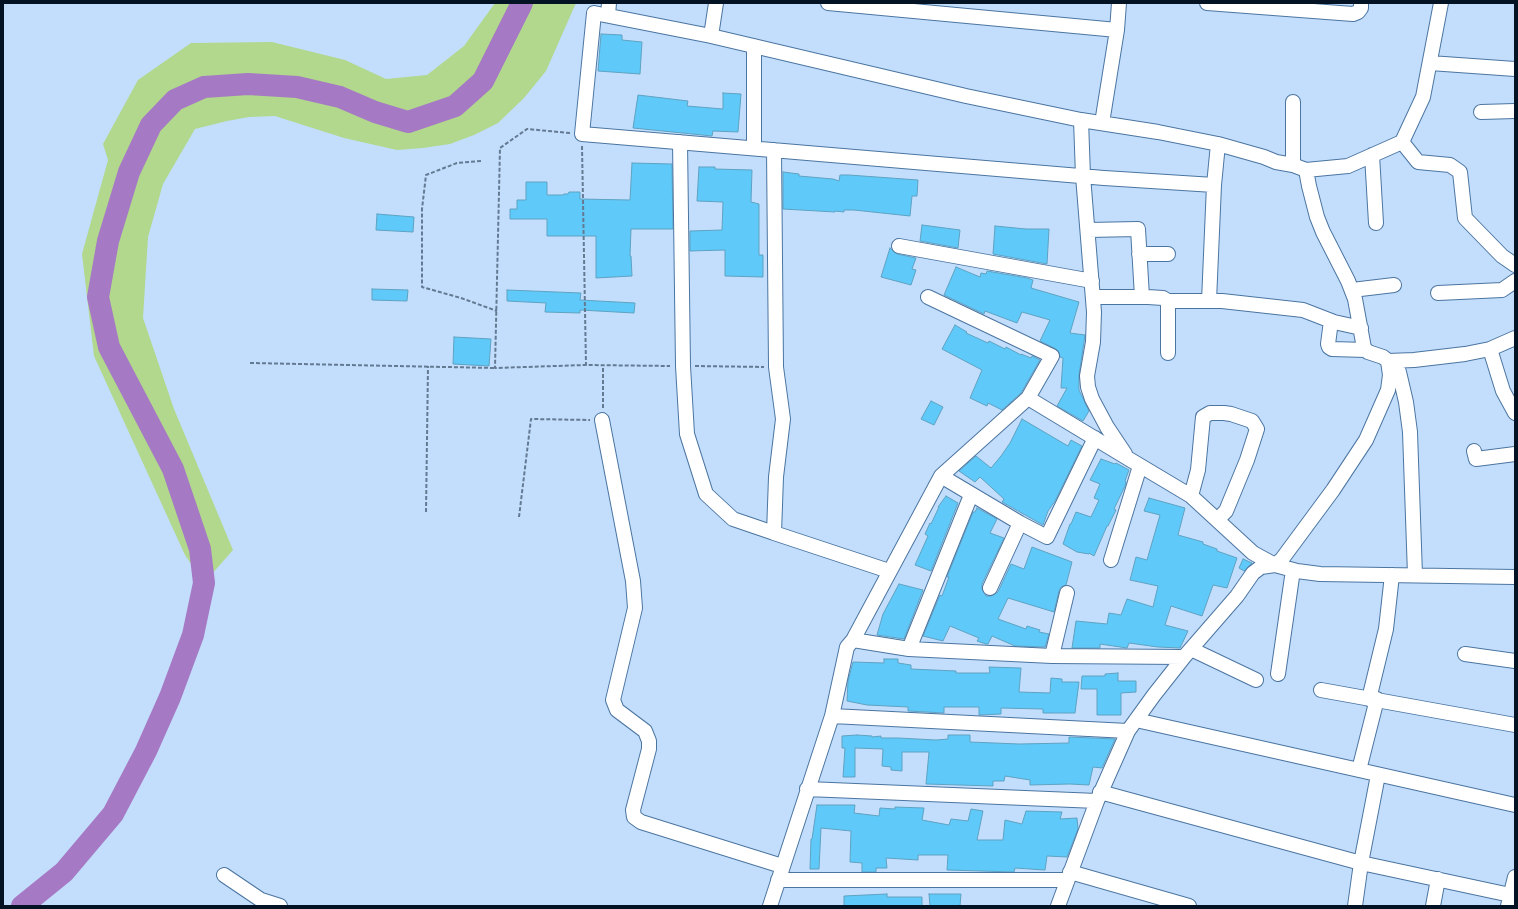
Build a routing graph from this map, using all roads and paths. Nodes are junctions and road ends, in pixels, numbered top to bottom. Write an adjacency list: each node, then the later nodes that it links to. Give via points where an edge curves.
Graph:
1 (716, 3): 9 (street)
2 (828, 3): 8 (street)
3 (1119, 3): 8 (street)
4 (1208, 3): 5 (street, via 1354,14 1361,8)
5 (1361, 3)
6 (1441, 3): 11 (street)
7 (608, 9): 9 (street); 18 (street, via 594,13)
8 (1117, 30): 17 (street)
9 (711, 36): 10 (street)
10 (754, 46): 16 (street); 22 (street)
11 (1430, 63): 12 (street); 20 (street, via 1423,97)
12 (1515, 69)
13 (1293, 102): 26 (street)
14 (1515, 111): 15 (street)
15 (1481, 112)
16 (1081, 120): 17 (street); 27 (street)
17 (1102, 123): 21 (street)
18 (582, 134): 19 (street); 45 (path, via 527,130 500,148); 56 (path, via 586,365)
19 (680, 142): 22 (street); 71 (street, via 683,366 688,434 706,494 733,520)
20 (1402, 142): 24 (street); 34 (street, via 1418,162 1450,165 1460,172 1465,218 1502,256)
21 (1218, 144): 26 (street); 28 (street)
22 (754, 148): 23 (street)
23 (774, 150): 27 (street); 71 (street, via 776,367 783,419 776,477)
24 (1372, 155): 26 (street, via 1348,166); 29 (street)
25 (481, 161): 45 (path, via 457,163 426,175 422,209 422,287)
26 (1300, 168): 38 (street, via 1309,186 1317,218)
27 (1083, 176): 28 (street); 30 (street)
28 (1214, 185): 44 (street)
29 (1376, 222)
30 (1088, 230): 32 (street, via 1138,229); 35 (street)
31 (899, 246): 35 (street)
32 (1139, 254): 33 (street); 40 (street)
33 (1168, 254)
34 (1515, 265)
35 (1092, 281): 42 (street)
36 (1515, 281): 39 (street, via 1502,290)
37 (1394, 285): 38 (street)
38 (1352, 290): 47 (street)
39 (1438, 293)
40 (1142, 296): 42 (street); 43 (street, via 1163,298)
41 (928, 297): 57 (street, via 1052,356)
42 (1094, 297): 63 (street, via 1088,387 1107,427)
43 (1168, 301): 44 (street); 51 (street)
44 (1209, 301): 46 (street, via 1303,310)
45 (497, 310): 56 (path)
46 (1331, 321): 47 (street); 50 (street, via 1329,347)
47 (1361, 328): 50 (street)
48 (1515, 338): 49 (street)
49 (1490, 349): 52 (street, via 1439,358); 58 (street, via 1503,391)
50 (1366, 350): 52 (street)
51 (1168, 353)
52 (1388, 361): 73 (street, via 1388,390 1366,440 1333,490); 77 (street, via 1399,372 1409,425)
53 (250, 363): 55 (path)
54 (603, 365): 59 (path)
55 (428, 366): 56 (path); 67 (path)
56 (495, 368)
57 (1028, 398): 60 (street); 64 (street)
58 (1515, 413)
59 (602, 420): 68 (path, via 531,420); 100 (street, via 633,581 635,608 613,700 617,710 645,731 649,741 633,810 634,817 640,822)
60 (1095, 438): 63 (street); 70 (street, via 1047,537)
61 (1474, 451): 62 (street, via 1476,458)
62 (1515, 454)
63 (1134, 463): 66 (street); 72 (street)
64 (941, 476): 65 (street); 75 (street)
65 (971, 495): 70 (street); 82 (street)
66 (1191, 496): 69 (street); 69 (street, via 1198,470 1203,417 1210,413 1224,413 1252,421 1257,429 1247,460 1226,511)
67 (426, 512)
68 (519, 517)
69 (1218, 519): 73 (street, via 1253,553)
70 (1020, 523): 79 (street)
71 (774, 533): 75 (street)
72 (1111, 560)
73 (1275, 565): 74 (street); 83 (street, via 1262,567 1253,573 1237,596)
74 (1294, 570): 76 (street, via 1320,574); 87 (street)
75 (889, 571): 81 (street)
76 (1392, 575): 77 (street); 90 (street, via 1386,629)
77 (1415, 575): 78 (street)
78 (1515, 577)
79 (990, 588)
80 (1067, 594): 85 (street)
81 (853, 640): 82 (street); 91 (street, via 847,647)
82 (909, 648): 85 (street)
83 (1187, 653): 85 (street); 88 (street); 93 (street)
84 (1465, 654): 86 (street)
85 (1052, 656)
86 (1515, 661)
87 (1278, 674)
88 (1256, 680)
89 (1321, 690): 90 (street)
90 (1373, 699): 92 (street); 94 (street)
91 (832, 716): 93 (street); 96 (street)
92 (1515, 725)
93 (1132, 726): 94 (street); 97 (street)
94 (1359, 770): 95 (street)
95 (1378, 775): 98 (street); 99 (street)
96 (807, 789): 97 (street); 100 (street)
97 (1098, 796): 99 (street); 102 (street)
98 (1515, 805)
99 (1361, 863): 104 (street); 111 (street)
100 (782, 866): 105 (street)
101 (224, 875): 107 (street, via 261,900)
102 (1069, 876): 105 (street); 109 (street); 110 (street)
103 (1515, 877): 106 (street)
104 (1438, 879): 106 (street); 112 (street)
105 (778, 880): 108 (street)
106 (1511, 899)
107 (280, 906)
108 (770, 906)
109 (1058, 906)
110 (1189, 906)
111 (1355, 906)
112 (1433, 906)

